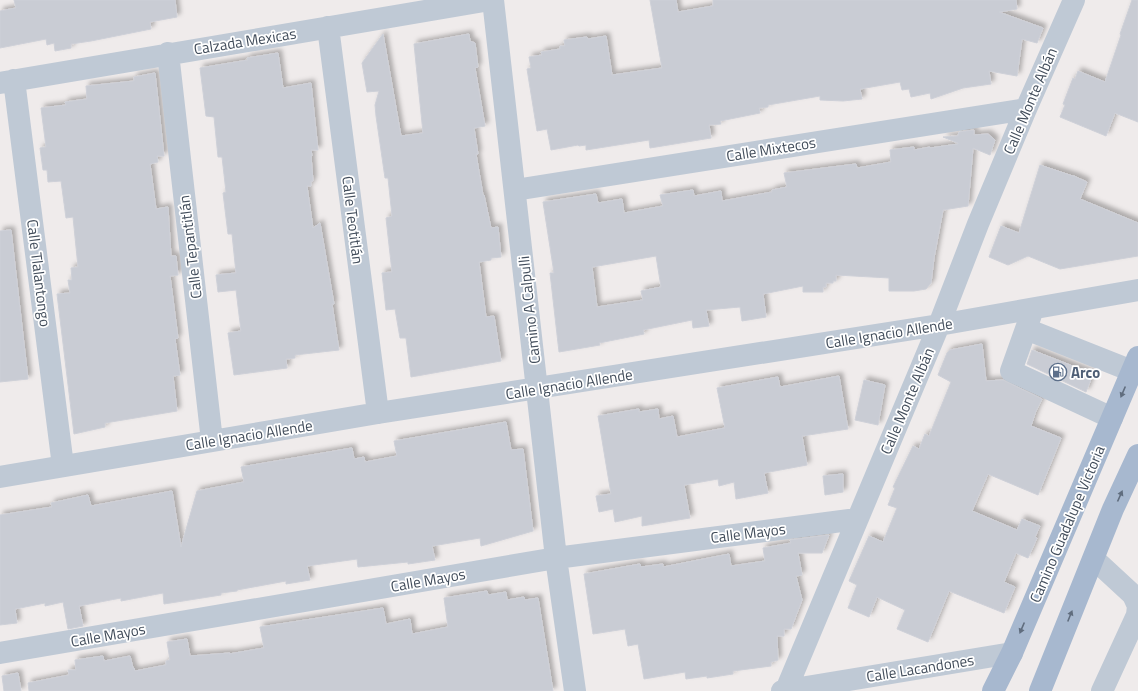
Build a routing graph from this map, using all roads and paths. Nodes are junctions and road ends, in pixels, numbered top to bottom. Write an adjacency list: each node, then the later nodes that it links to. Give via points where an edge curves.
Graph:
1 (490, 0): 4 (street, Calzada Mexicas)
2 (493, 0): 8 (street, Camino A Calpulli)
3 (1074, 0): 7 (street, Calle Monte Albán)
4 (328, 27): 5 (street, Calzada Mexicas); 14 (street, Calle Teotitlán)
5 (168, 54): 6 (street, Calzada Mexicas); 16 (street, Calle Tepantitlán)
6 (7, 81): 18 (street, Calle Tlalantongo)
7 (1026, 109): 8 (street, Calle Mixtecos); 11 (street, Calle Monte Albán)
8 (515, 190): 13 (street, Camino A Calpulli)
9 (1138, 290): 10 (street, Calle Ignacio Allende)
10 (1030, 318): 11 (street, Calle Ignacio Allende); 12 (street); 15 (street, via 1011,372)
11 (939, 325): 13 (street, Calle Ignacio Allende); 20 (street, Calle Monte Albán)
12 (1135, 364): 15 (main road, Camino Guadalupe Victoria, one-way to 15)
13 (538, 388): 14 (street, Calle Ignacio Allende); 21 (street, Camino A Calpulli)
14 (378, 413): 16 (street, Calle Ignacio Allende)
15 (1112, 418): 24 (main road, Camino Guadalupe Victoria, one-way to 24)
16 (212, 441): 18 (street, Calle Ignacio Allende)
17 (1138, 455): 22 (main road, one-way to 17)
18 (64, 466): 19 (street, Calle Ignacio Allende)
19 (0, 477)
20 (857, 519): 21 (street, Calle Mayos); 27 (street, Calle Monte Albán)
21 (556, 558): 23 (street, Calle Mayos); 26 (street, Camino A Calpulli)
22 (1094, 558): 29 (main road, one-way to 22); 30 (street, via 1133,595 1138,606 1137,615)
23 (0, 653)
24 (1012, 653): 25 (street, Calle Lacandones); 28 (main road, Camino Guadalupe Victoria)
25 (826, 687): 27 (street, Calle Lacandones)
26 (575, 691)
27 (784, 691)
28 (993, 691)
29 (1040, 691)
30 (1102, 691)

